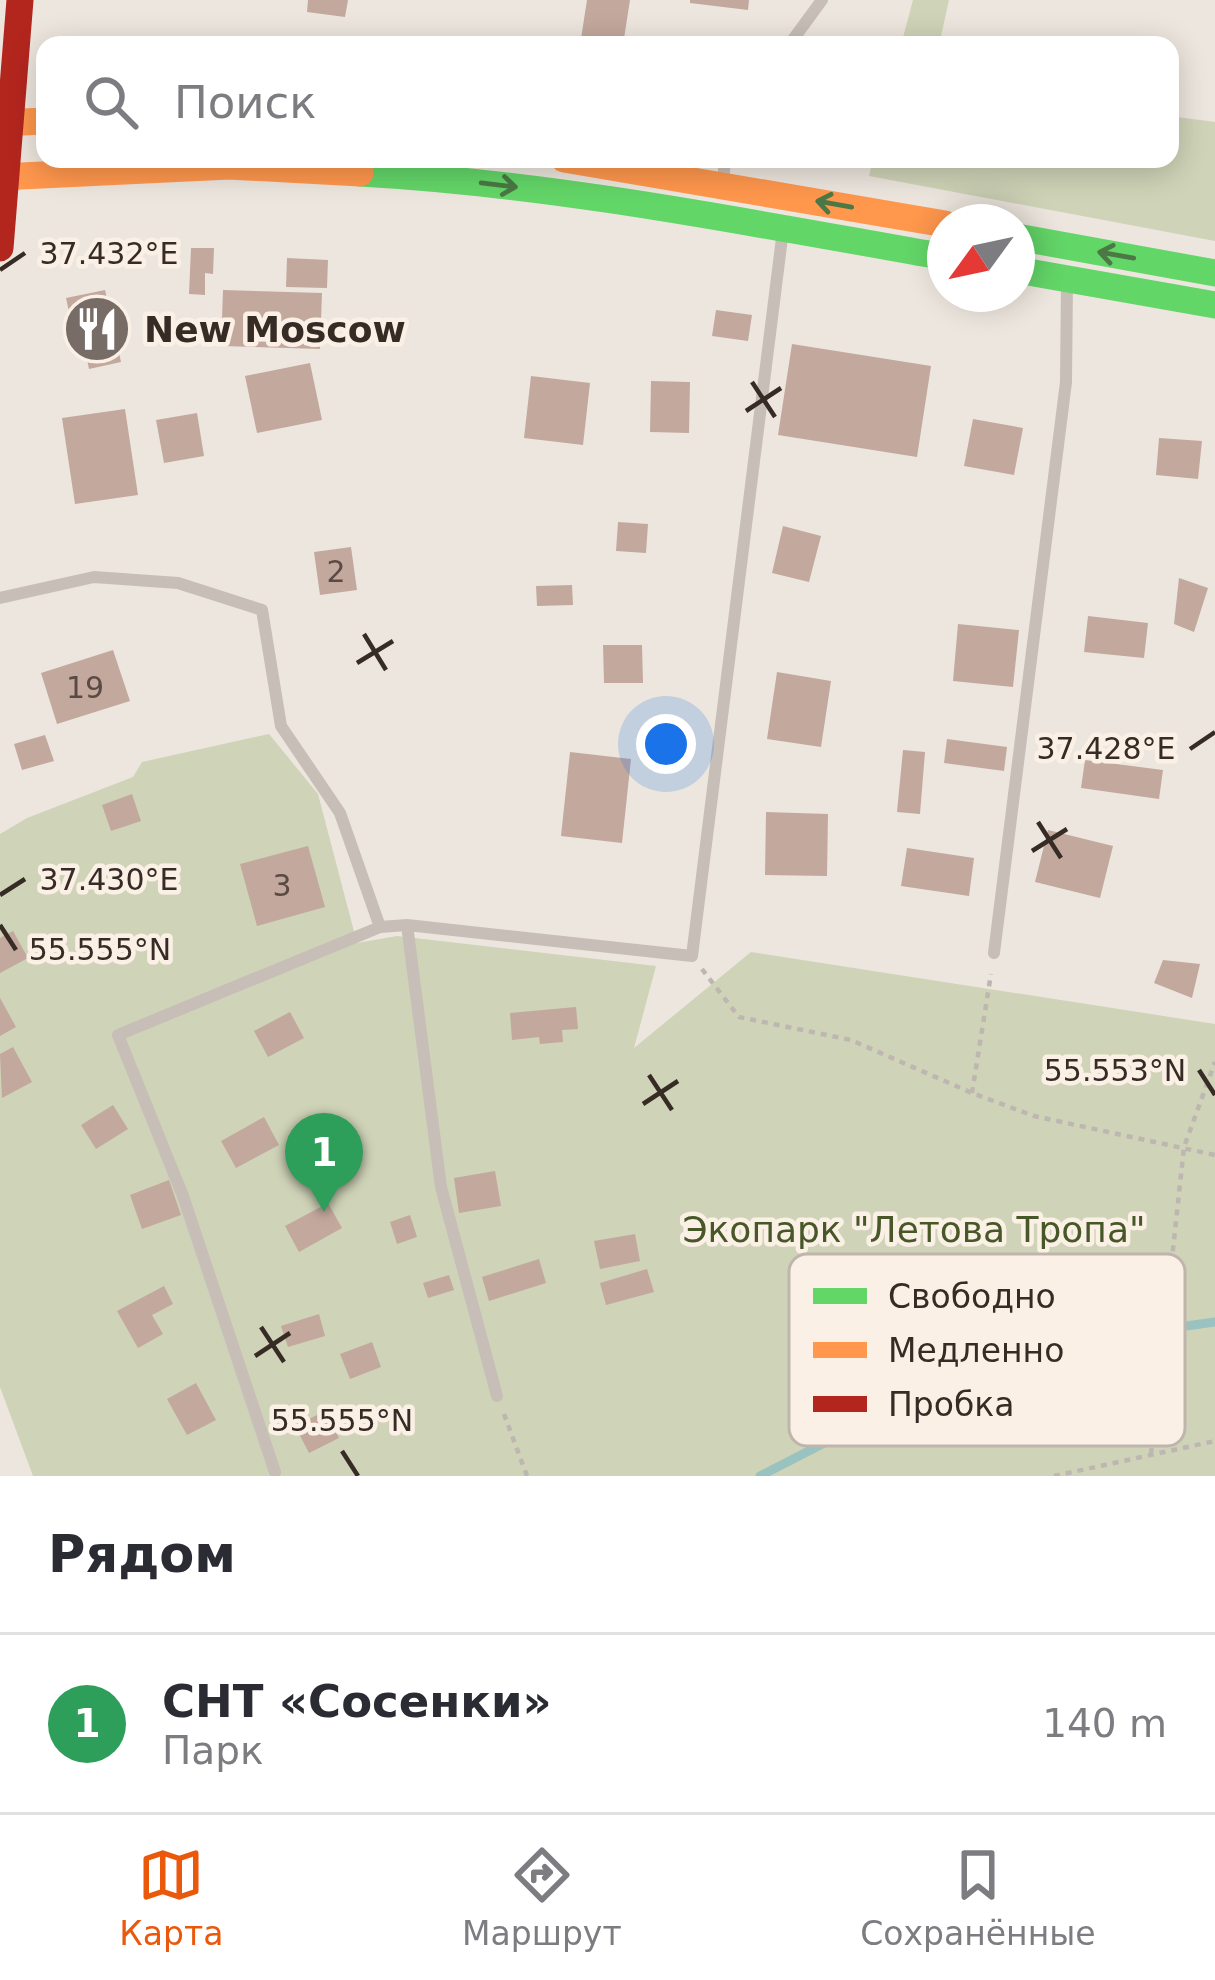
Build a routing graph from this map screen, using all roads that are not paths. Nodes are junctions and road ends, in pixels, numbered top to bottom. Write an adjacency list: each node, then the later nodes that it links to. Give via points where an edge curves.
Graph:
1 (20, 0): 5 (main road)
2 (821, 0): 3 (lane)
3 (795, 36)
4 (36, 121): 5 (main road)
5 (5, 122): 10 (main road)
6 (184, 168): 10 (main road, one-way to 6)
7 (277, 168): 12 (main road, one-way to 12, via 445,178)
8 (684, 168): 9 (main road)
9 (724, 171): 11 (main road, one-way to 9)
10 (2, 176): 14 (main road)
11 (927, 220)
12 (783, 229): 15 (main road); 21 (lane, via 692,956)
13 (1035, 240): 17 (main road, one-way to 13)
14 (0, 248)
15 (927, 254)
16 (1035, 273): 18 (main road)
17 (1215, 273)
18 (1067, 279): 19 (main road); 23 (lane, via 1066,382)
19 (1215, 304)
20 (0, 598): 22 (lane, via 94,577 178,583 262,610 281,726 340,813)
21 (407, 925): 22 (lane); 24 (lane, via 441,1187)
22 (380, 927): 25 (lane, via 118,1035 183,1196)
23 (994, 953)
24 (497, 1396)
25 (275, 1472)

